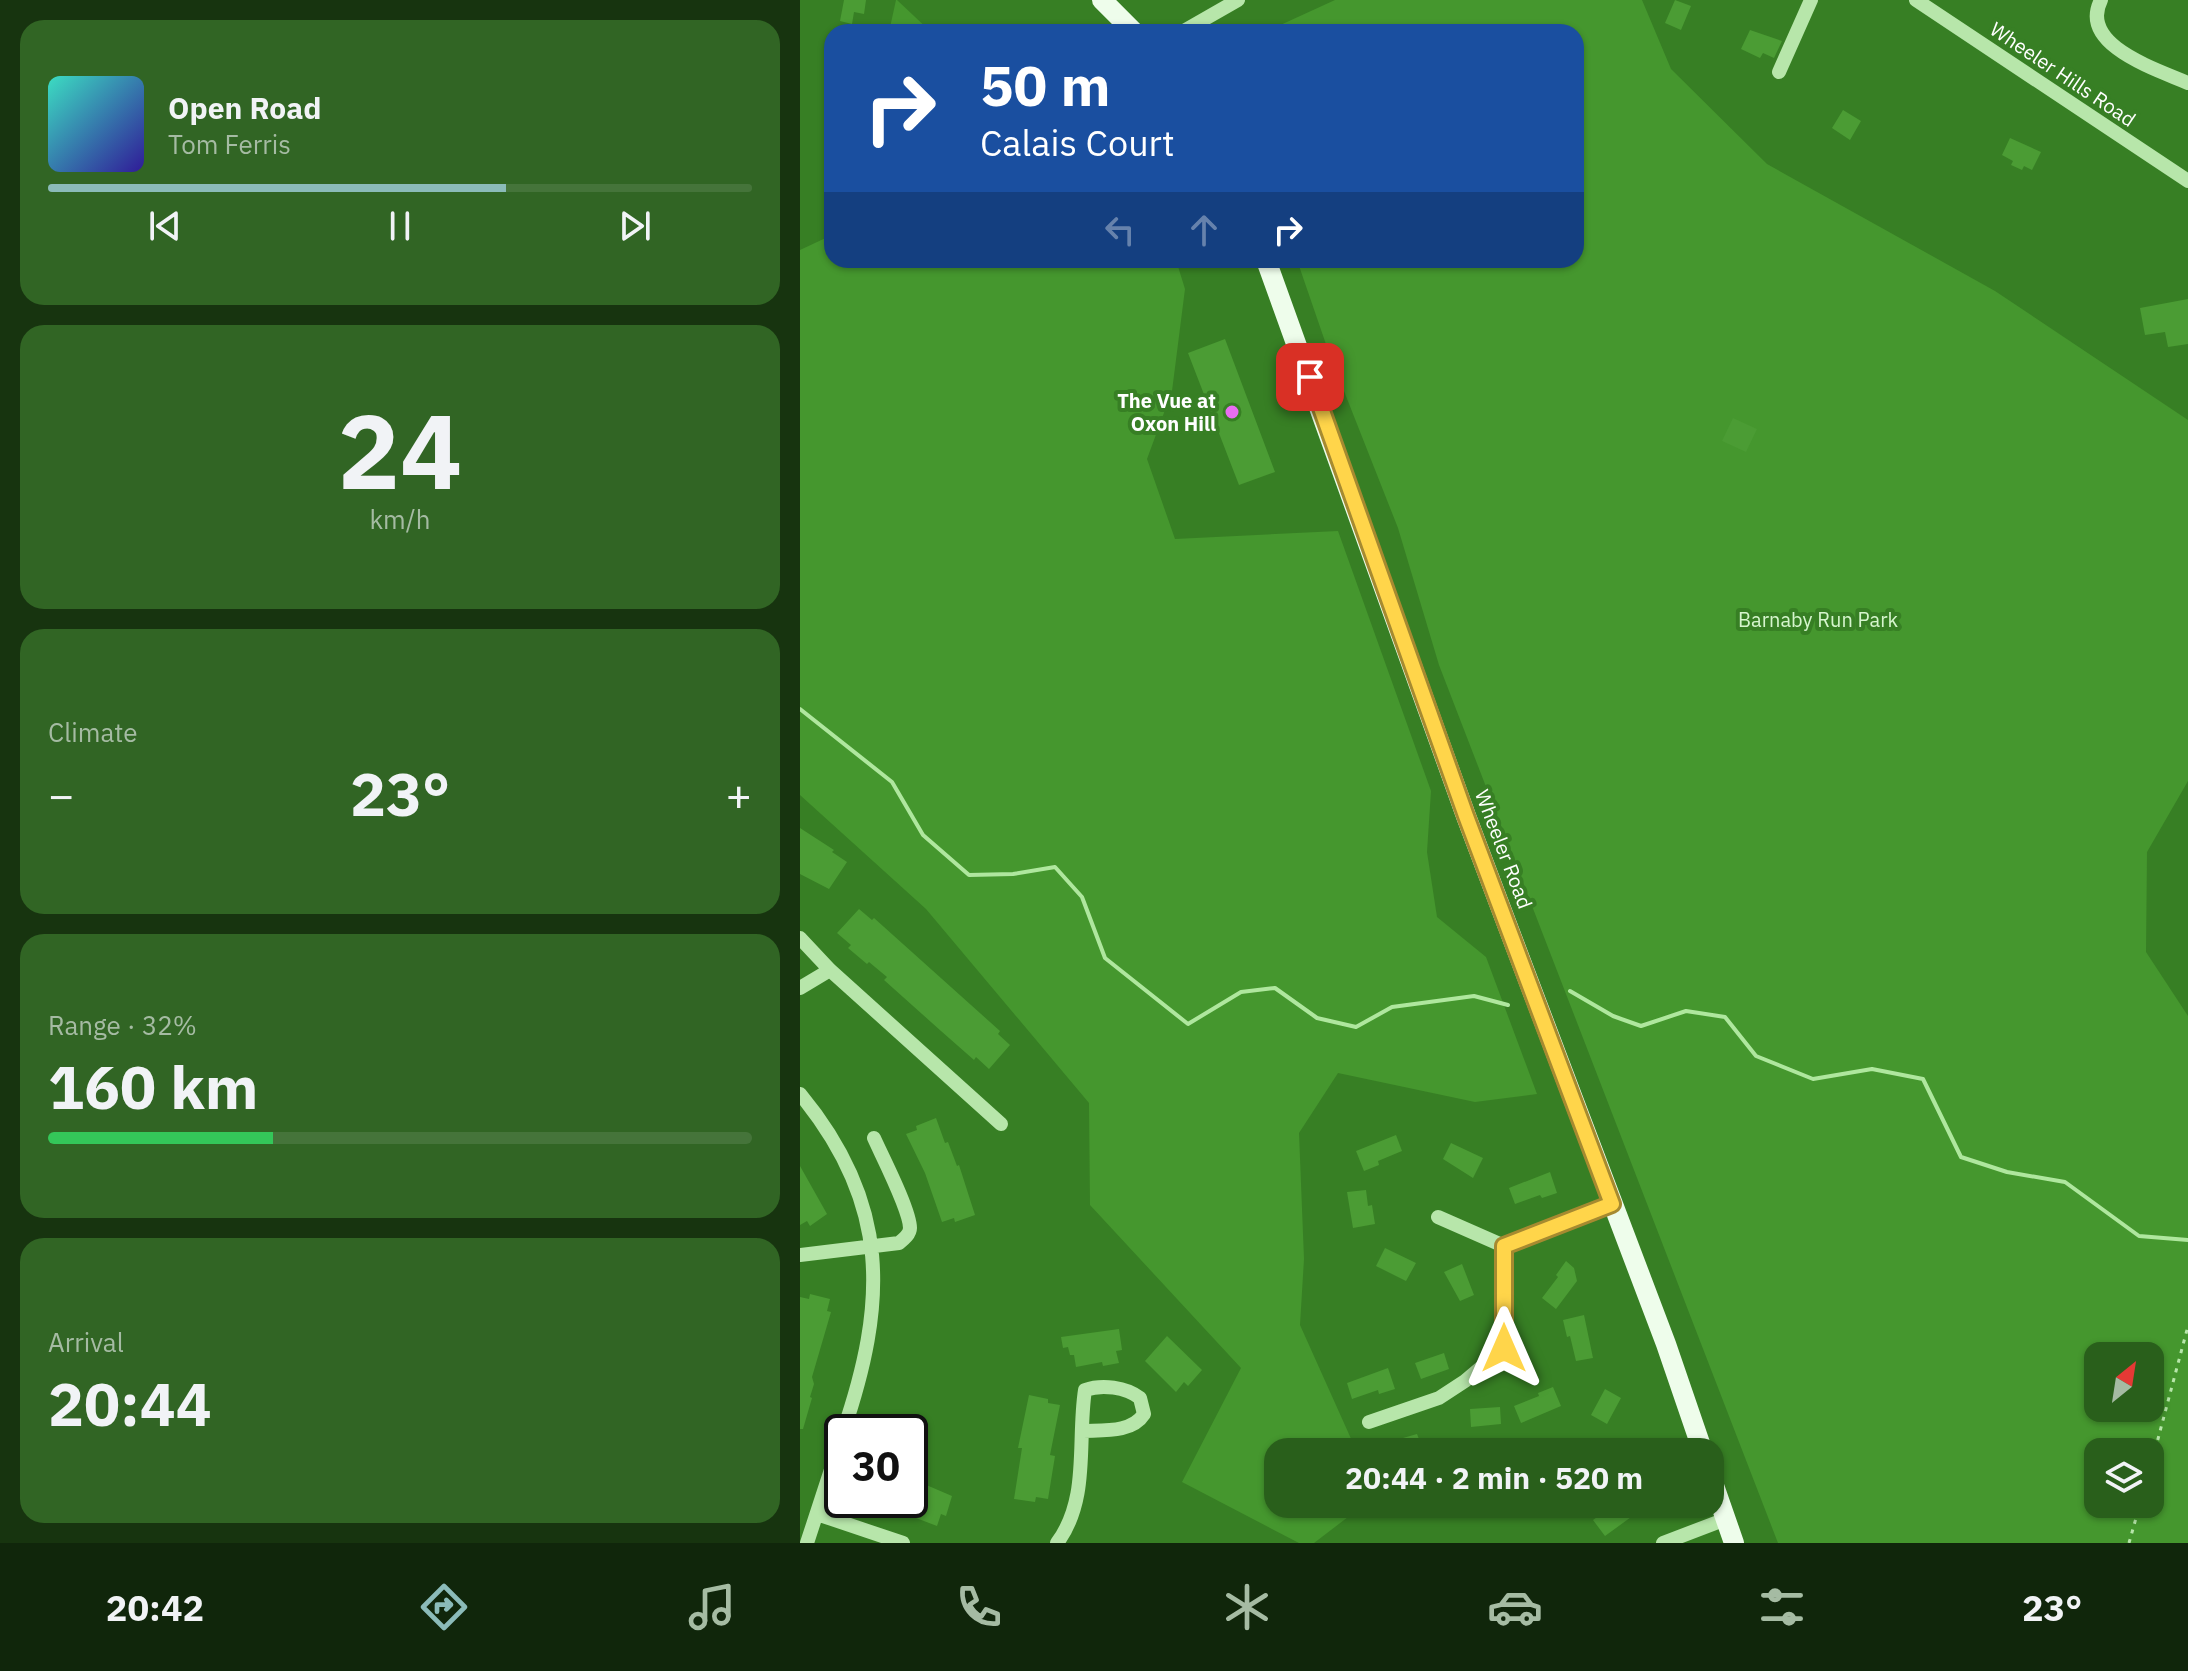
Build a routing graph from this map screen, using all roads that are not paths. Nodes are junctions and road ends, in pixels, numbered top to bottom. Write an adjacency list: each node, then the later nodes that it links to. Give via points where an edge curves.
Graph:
1 (1102, 0): 7 (main road)
2 (1238, 0): 6 (street)
3 (1811, 0): 9 (street)
4 (1916, 0): 11 (street, Wheeler Hills Road)
5 (2101, 0): 10 (street, via 2095,22 2107,42)
6 (1213, 6): 8 (street)
7 (1126, 24)
8 (1192, 24)
9 (1779, 72)
10 (2188, 83)
11 (2188, 181)
12 (1269, 268): 19 (main road, Wheeler Road)
13 (800, 938): 14 (street)
14 (830, 970): 15 (street); 17 (street)
15 (800, 988)
16 (800, 1094): 21 (street, via 846,1163)
17 (1001, 1124)
18 (874, 1138): 21 (street, via 910,1227 899,1243)
19 (1612, 1204): 22 (street); 27 (main road, Wheeler Road)
20 (1438, 1217): 22 (street)
21 (873, 1245): 23 (street); 24 (street, via 870,1335)
22 (1504, 1246): 25 (street, via 1504,1348 1439,1398)
23 (800, 1255)
24 (850, 1414)
25 (1369, 1422)
26 (1083, 1431): 26 (street, via 1132,1424 1144,1414 1143,1404 1125,1390 1088,1388); 34 (street, via 1077,1500)
27 (1698, 1438)
28 (824, 1492): 30 (street)
29 (1724, 1513): 31 (main road)
30 (817, 1514): 32 (street); 33 (street)
31 (1726, 1519): 35 (street); 36 (main road)
32 (807, 1543)
33 (903, 1543)
34 (1057, 1543)
35 (1663, 1543)
36 (1734, 1543)

